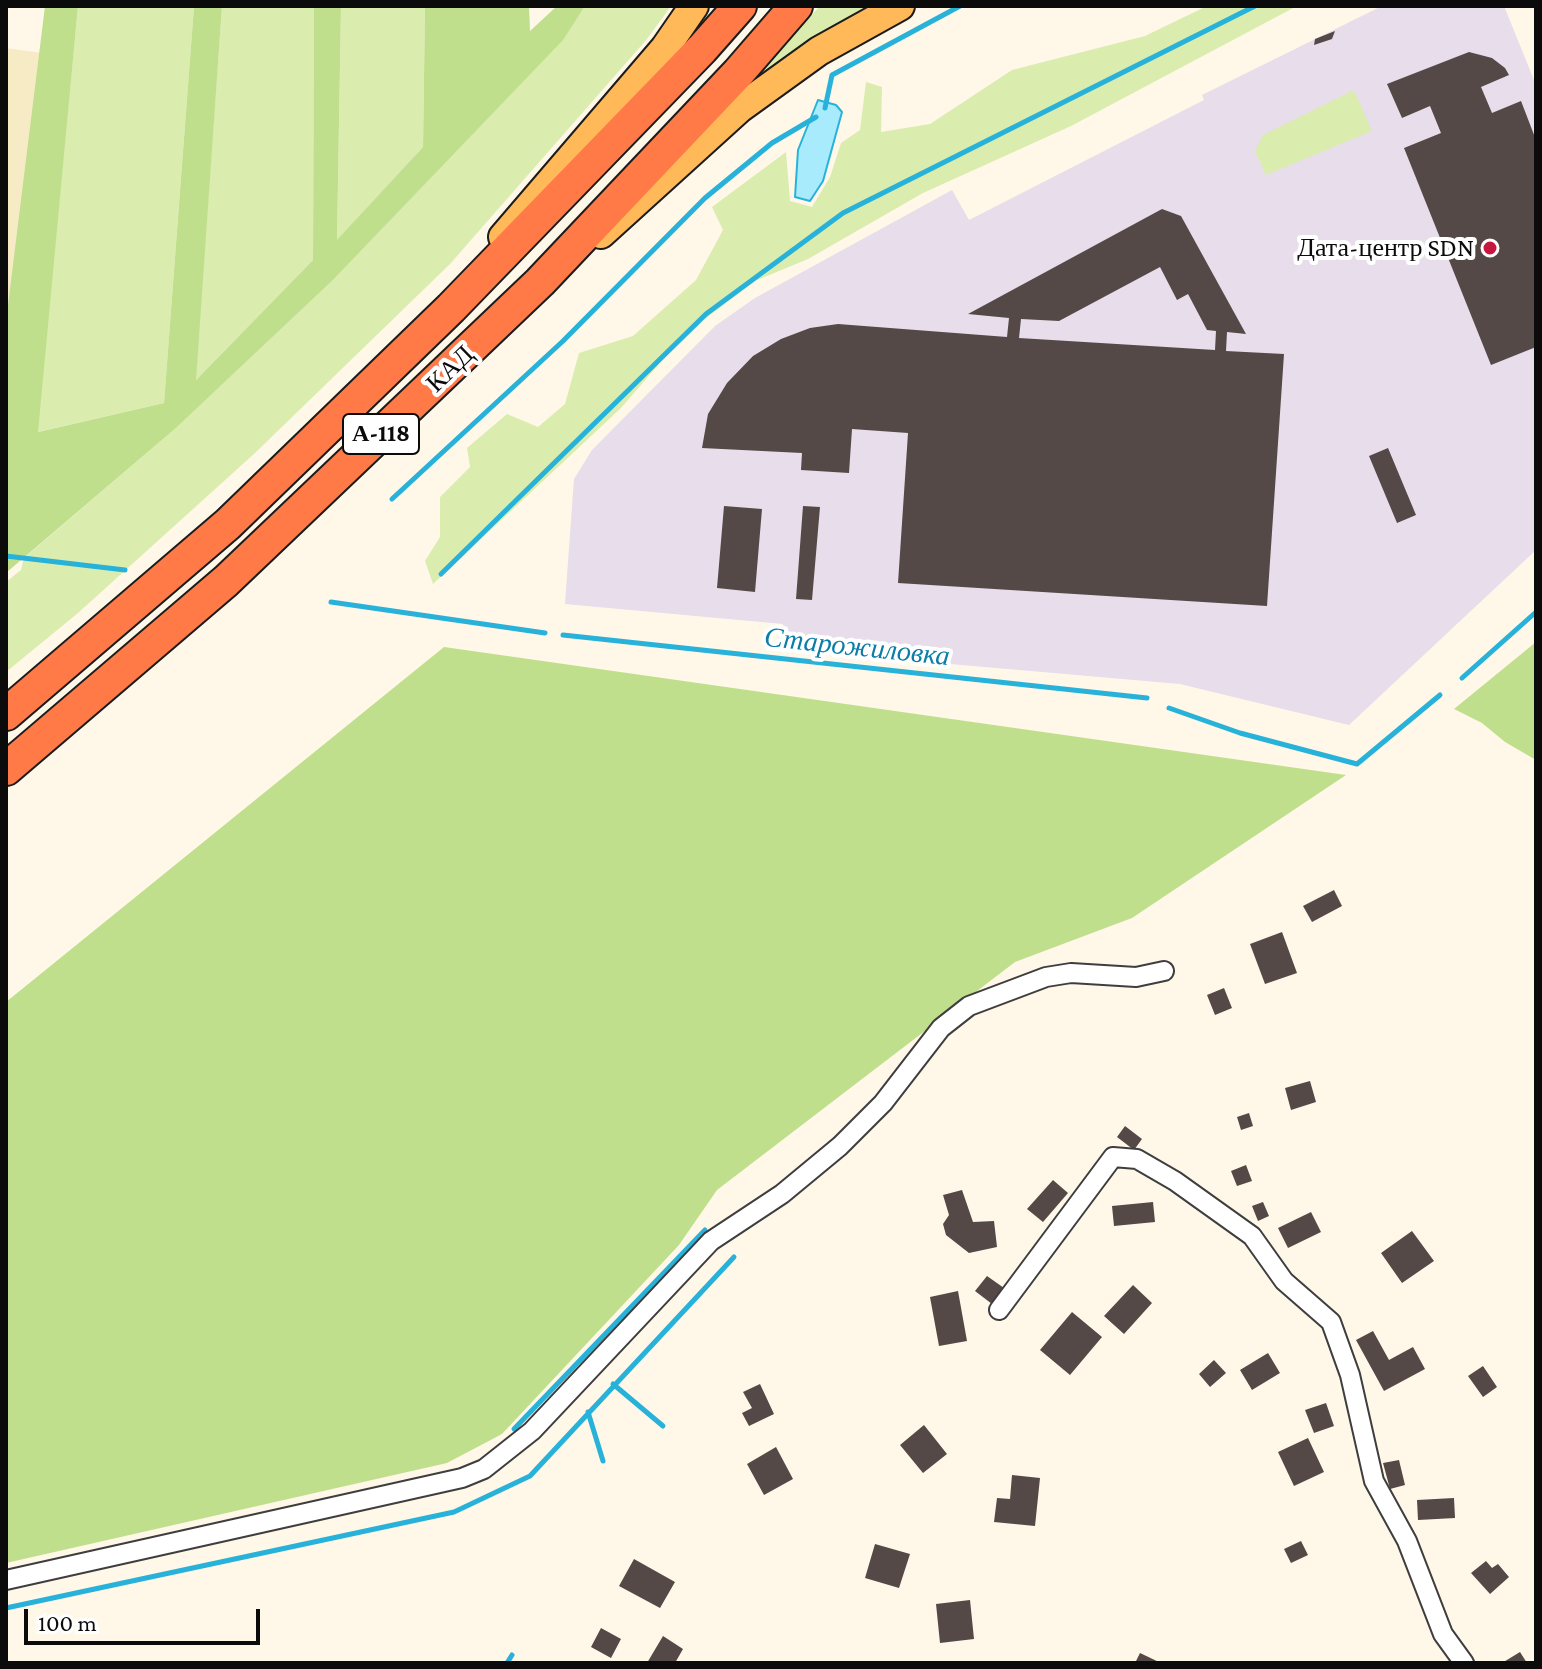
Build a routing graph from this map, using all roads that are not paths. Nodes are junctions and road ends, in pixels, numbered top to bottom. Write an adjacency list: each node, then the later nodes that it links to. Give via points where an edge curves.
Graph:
1 (694, 6): 6 (main road, via 665,48 520,214)
2 (740, 6): 6 (highway, КАД / А-118)
3 (796, 6): 5 (highway, КАД / А-118)
4 (900, 6): 5 (main road, via 819,51 740,108 623,217)
5 (540, 282): 8 (highway, КАД / А-118, via 226,581)
6 (451, 308): 7 (highway, КАД / А-118, via 228,524)
7 (6, 714)
8 (6, 769)
9 (1164, 971): 11 (street, via 1136,977 1046,977 969,1006 941,1028 883,1103 840,1146 782,1194 711,1241 532,1431 484,1469)
10 (999, 1310): 12 (street, via 1113,1157 1137,1159 1252,1236 1284,1281 1331,1322 1350,1375 1374,1481 1407,1541 1443,1634)
11 (6, 1580)
12 (1464, 1663)

